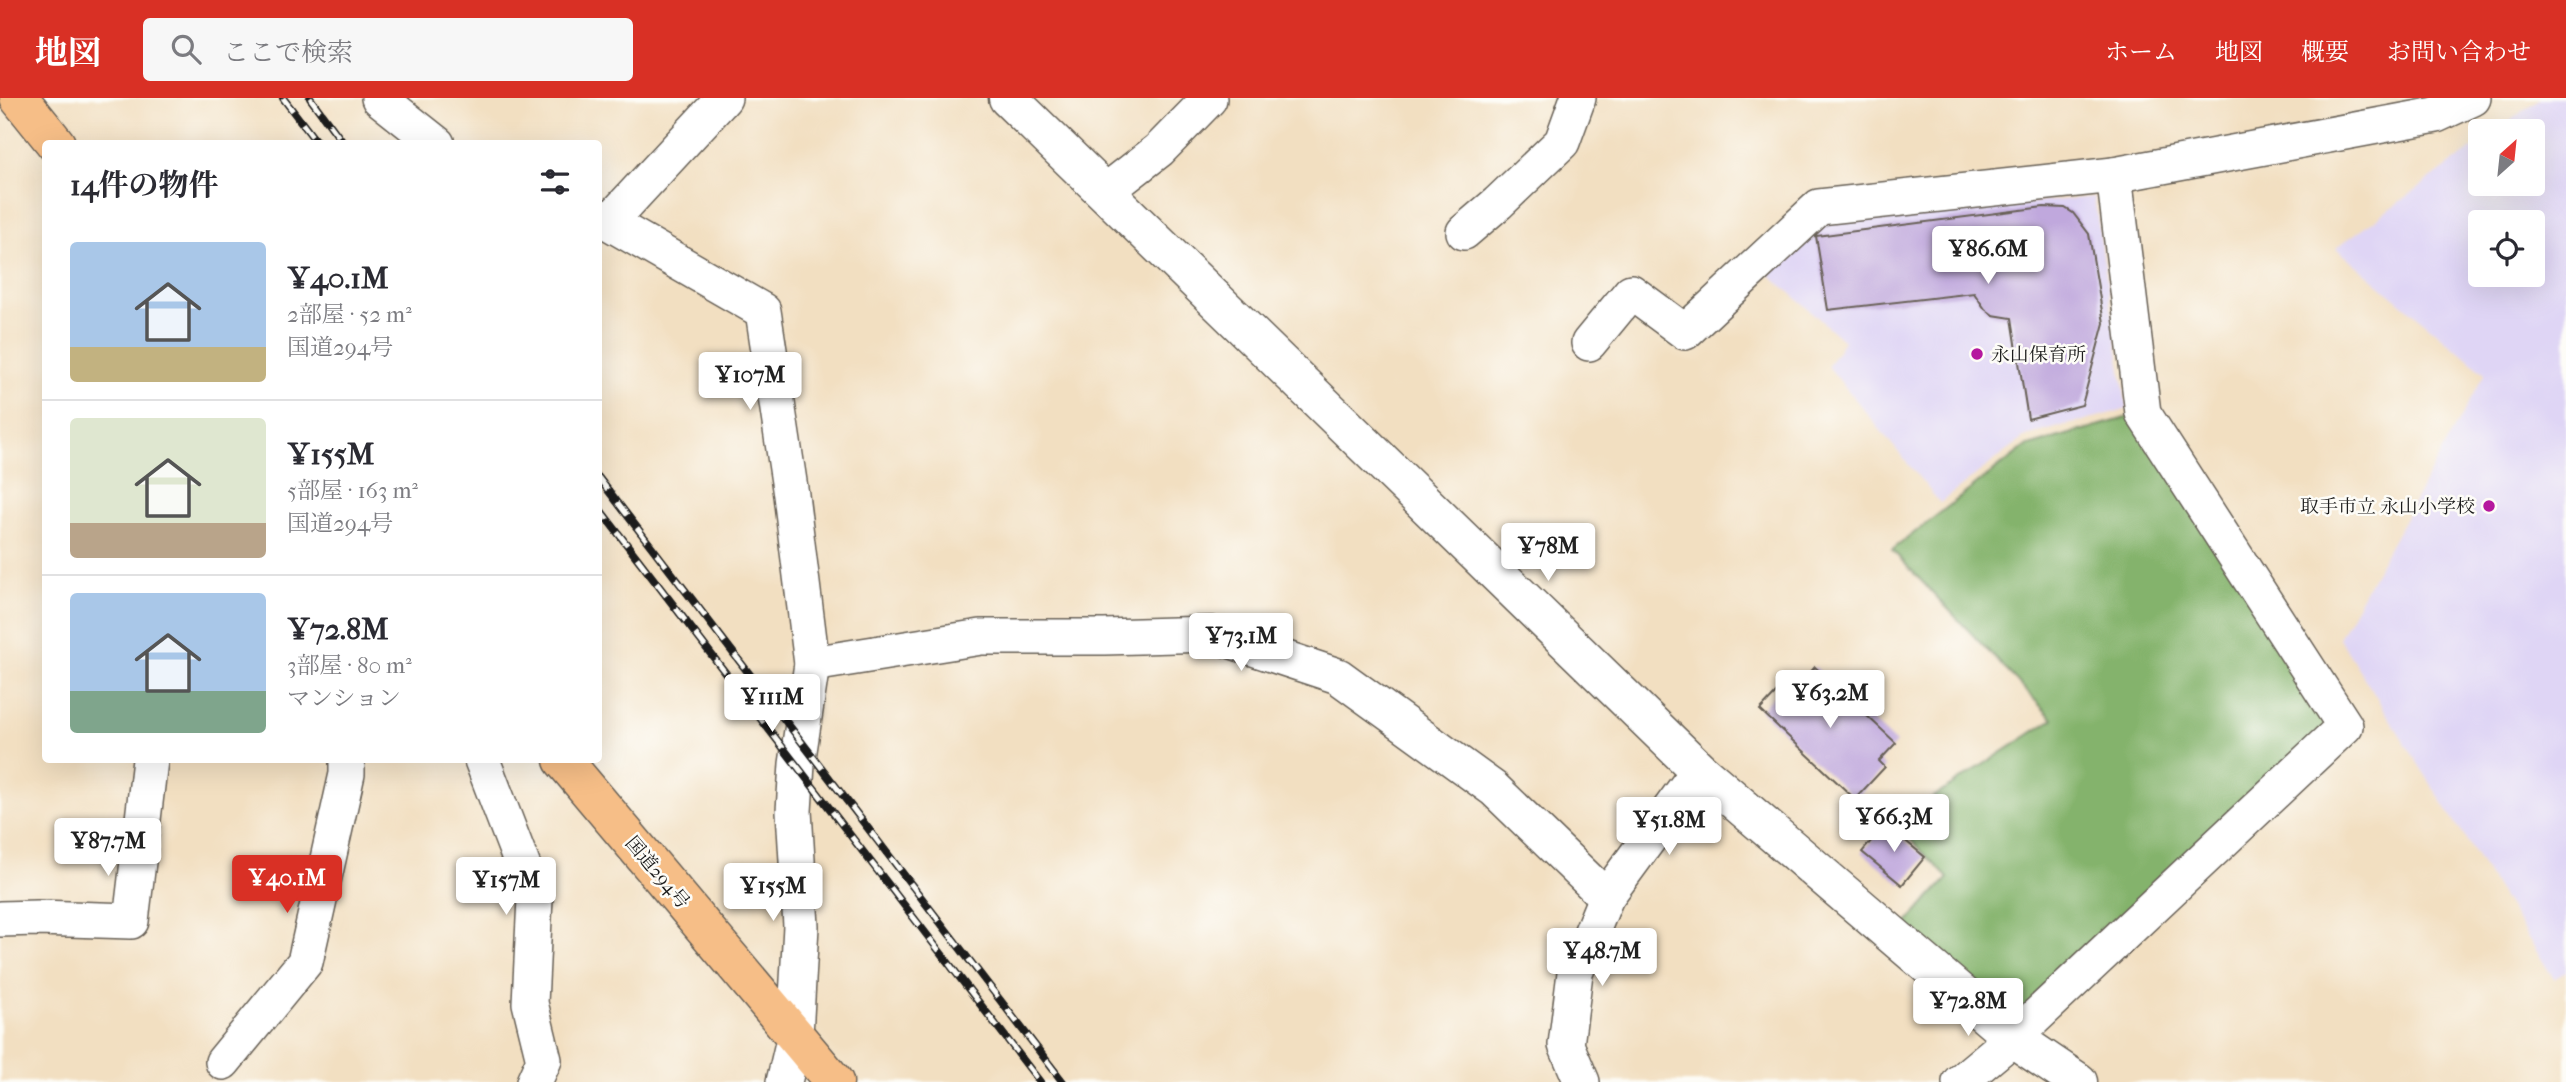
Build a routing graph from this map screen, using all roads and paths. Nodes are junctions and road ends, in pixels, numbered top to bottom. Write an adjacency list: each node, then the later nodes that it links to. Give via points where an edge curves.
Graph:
1 (19, 98): 8 (highway)
2 (379, 98): 9 (street)
3 (724, 98): 12 (street)
4 (1008, 98): 11 (street)
5 (1207, 98): 11 (street, via 1159,150)
6 (1578, 98): 13 (street, via 1562,142)
7 (2473, 98): 10 (street, via 2436,115)
8 (53, 140)
9 (432, 140)
10 (2114, 175): 14 (street, via 1819,207 1685,332 1631,292); 24 (street, via 2143,414 2345,726)
11 (1105, 192): 24 (street, via 1699,770)
12 (604, 219): 15 (street, via 763,311)
13 (1464, 232)
14 (1589, 343)
15 (812, 664): 21 (street, via 981,637 1211,634 1338,676 1494,789); 23 (street, via 794,811 801,926)
16 (150, 763): 22 (street, via 131,921)
17 (347, 763): 25 (street, via 305,962)
18 (483, 763): 26 (street, via 535,898 530,1003 544,1060)
19 (566, 763): 23 (highway, 国道294号)
20 (1688, 785): 21 (street)
21 (1606, 897): 29 (street, via 1575,973 1567,1033 1566,1045)
22 (0, 919)
23 (795, 1035): 27 (street); 28 (highway, 国道294号)
24 (2013, 1038): 30 (street); 31 (street)
25 (223, 1062)
26 (534, 1082)
27 (784, 1082)
28 (834, 1082)
29 (1583, 1082)
30 (1960, 1082)
31 (2078, 1082)

